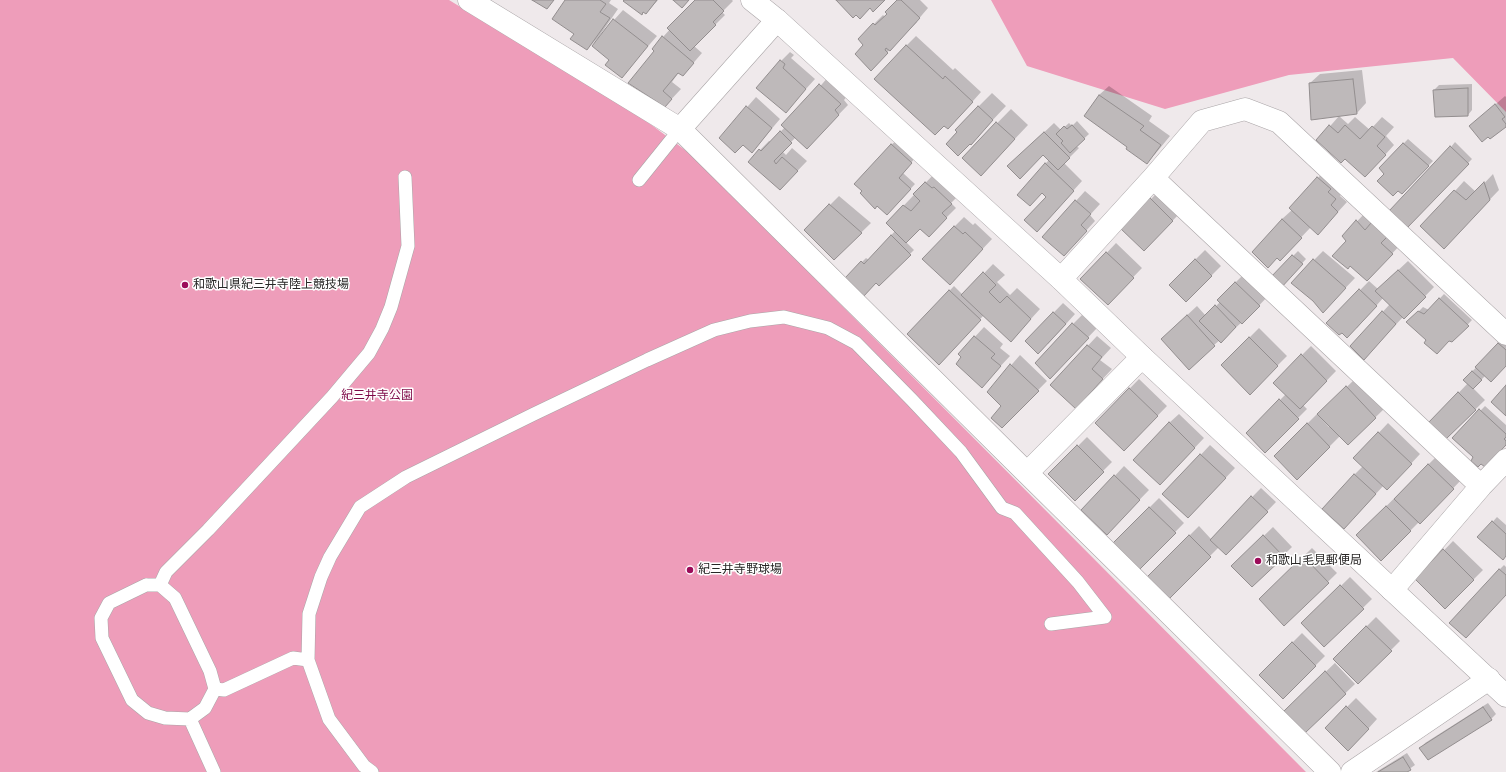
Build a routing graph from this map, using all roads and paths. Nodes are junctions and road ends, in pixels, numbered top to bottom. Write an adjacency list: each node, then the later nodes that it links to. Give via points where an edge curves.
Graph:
1 (469, 0): 4 (street)
2 (752, 0): 3 (street)
3 (777, 20): 4 (street); 8 (street)
4 (680, 129): 7 (lane); 12 (street)
5 (405, 177): 14 (lane, via 408,246 391,307 369,353 332,397 166,572)
6 (1153, 178): 8 (street); 9 (street, via 1202,121 1245,109 1279,122); 13 (street)
7 (639, 180)
8 (1061, 278): 10 (street)
9 (1506, 334)
10 (1142, 357): 12 (street); 15 (street)
11 (1506, 460): 13 (street)
12 (1027, 473): 24 (street)
13 (1482, 486): 15 (street)
14 (160, 585): 19 (lane, via 175,598 210,671); 21 (lane, via 146,585 109,603 101,618 102,638 132,700 148,713 165,718)
15 (1392, 590): 18 (street)
16 (1051, 624): 17 (lane, via 1105,617 1078,582 1015,513 1002,508 961,452 856,343 828,328 784,317 750,321 714,330 647,360 406,477 360,507 321,577 310,614)
17 (308, 660): 19 (lane, via 293,658 224,690); 23 (lane, via 329,718 364,766)
18 (1489, 679): 20 (street); 25 (street)
19 (215, 689): 21 (lane, via 205,708)
20 (1506, 696)
21 (190, 719): 22 (lane)
22 (214, 772)
23 (372, 772)
24 (1330, 772)
25 (1352, 772)

